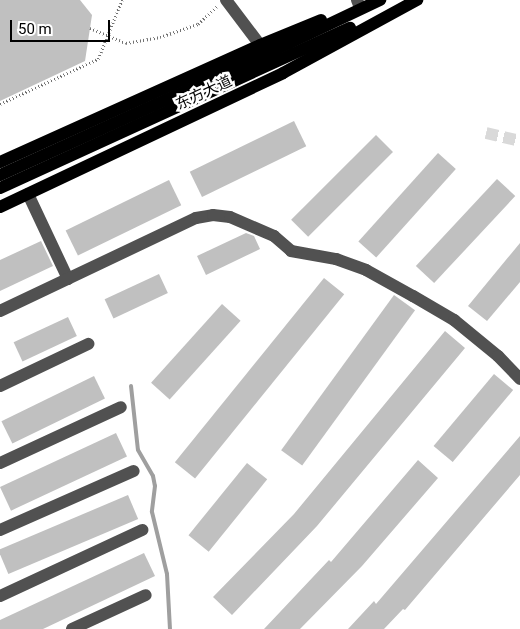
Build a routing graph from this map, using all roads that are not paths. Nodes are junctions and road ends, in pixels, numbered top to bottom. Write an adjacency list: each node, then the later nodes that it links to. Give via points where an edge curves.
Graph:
1 (225, 0): 6 (street)
2 (380, 0): 8 (main road, via 243,66)
3 (411, 0): 9 (main road)
4 (417, 0): 10 (main road, 东方大道, via 283,74)
5 (362, 2): 6 (main road, 东方大道)
6 (260, 45): 7 (main road, 东方大道)
7 (0, 162)
8 (0, 175)
9 (0, 188)
10 (28, 194): 11 (main road, 东方大道); 12 (street)
11 (0, 207)
12 (68, 279): 13 (street); 15 (street, via 196,218 230,217 274,236 291,251 336,259 366,270 429,305 454,320)
13 (0, 311)
14 (88, 344): 16 (street)
15 (520, 379)
16 (0, 386)
17 (121, 407): 18 (street)
18 (0, 463)
19 (134, 471): 20 (street)
20 (0, 530)
21 (142, 530): 23 (street)
22 (146, 595): 24 (street)
23 (0, 596)
24 (72, 629)

